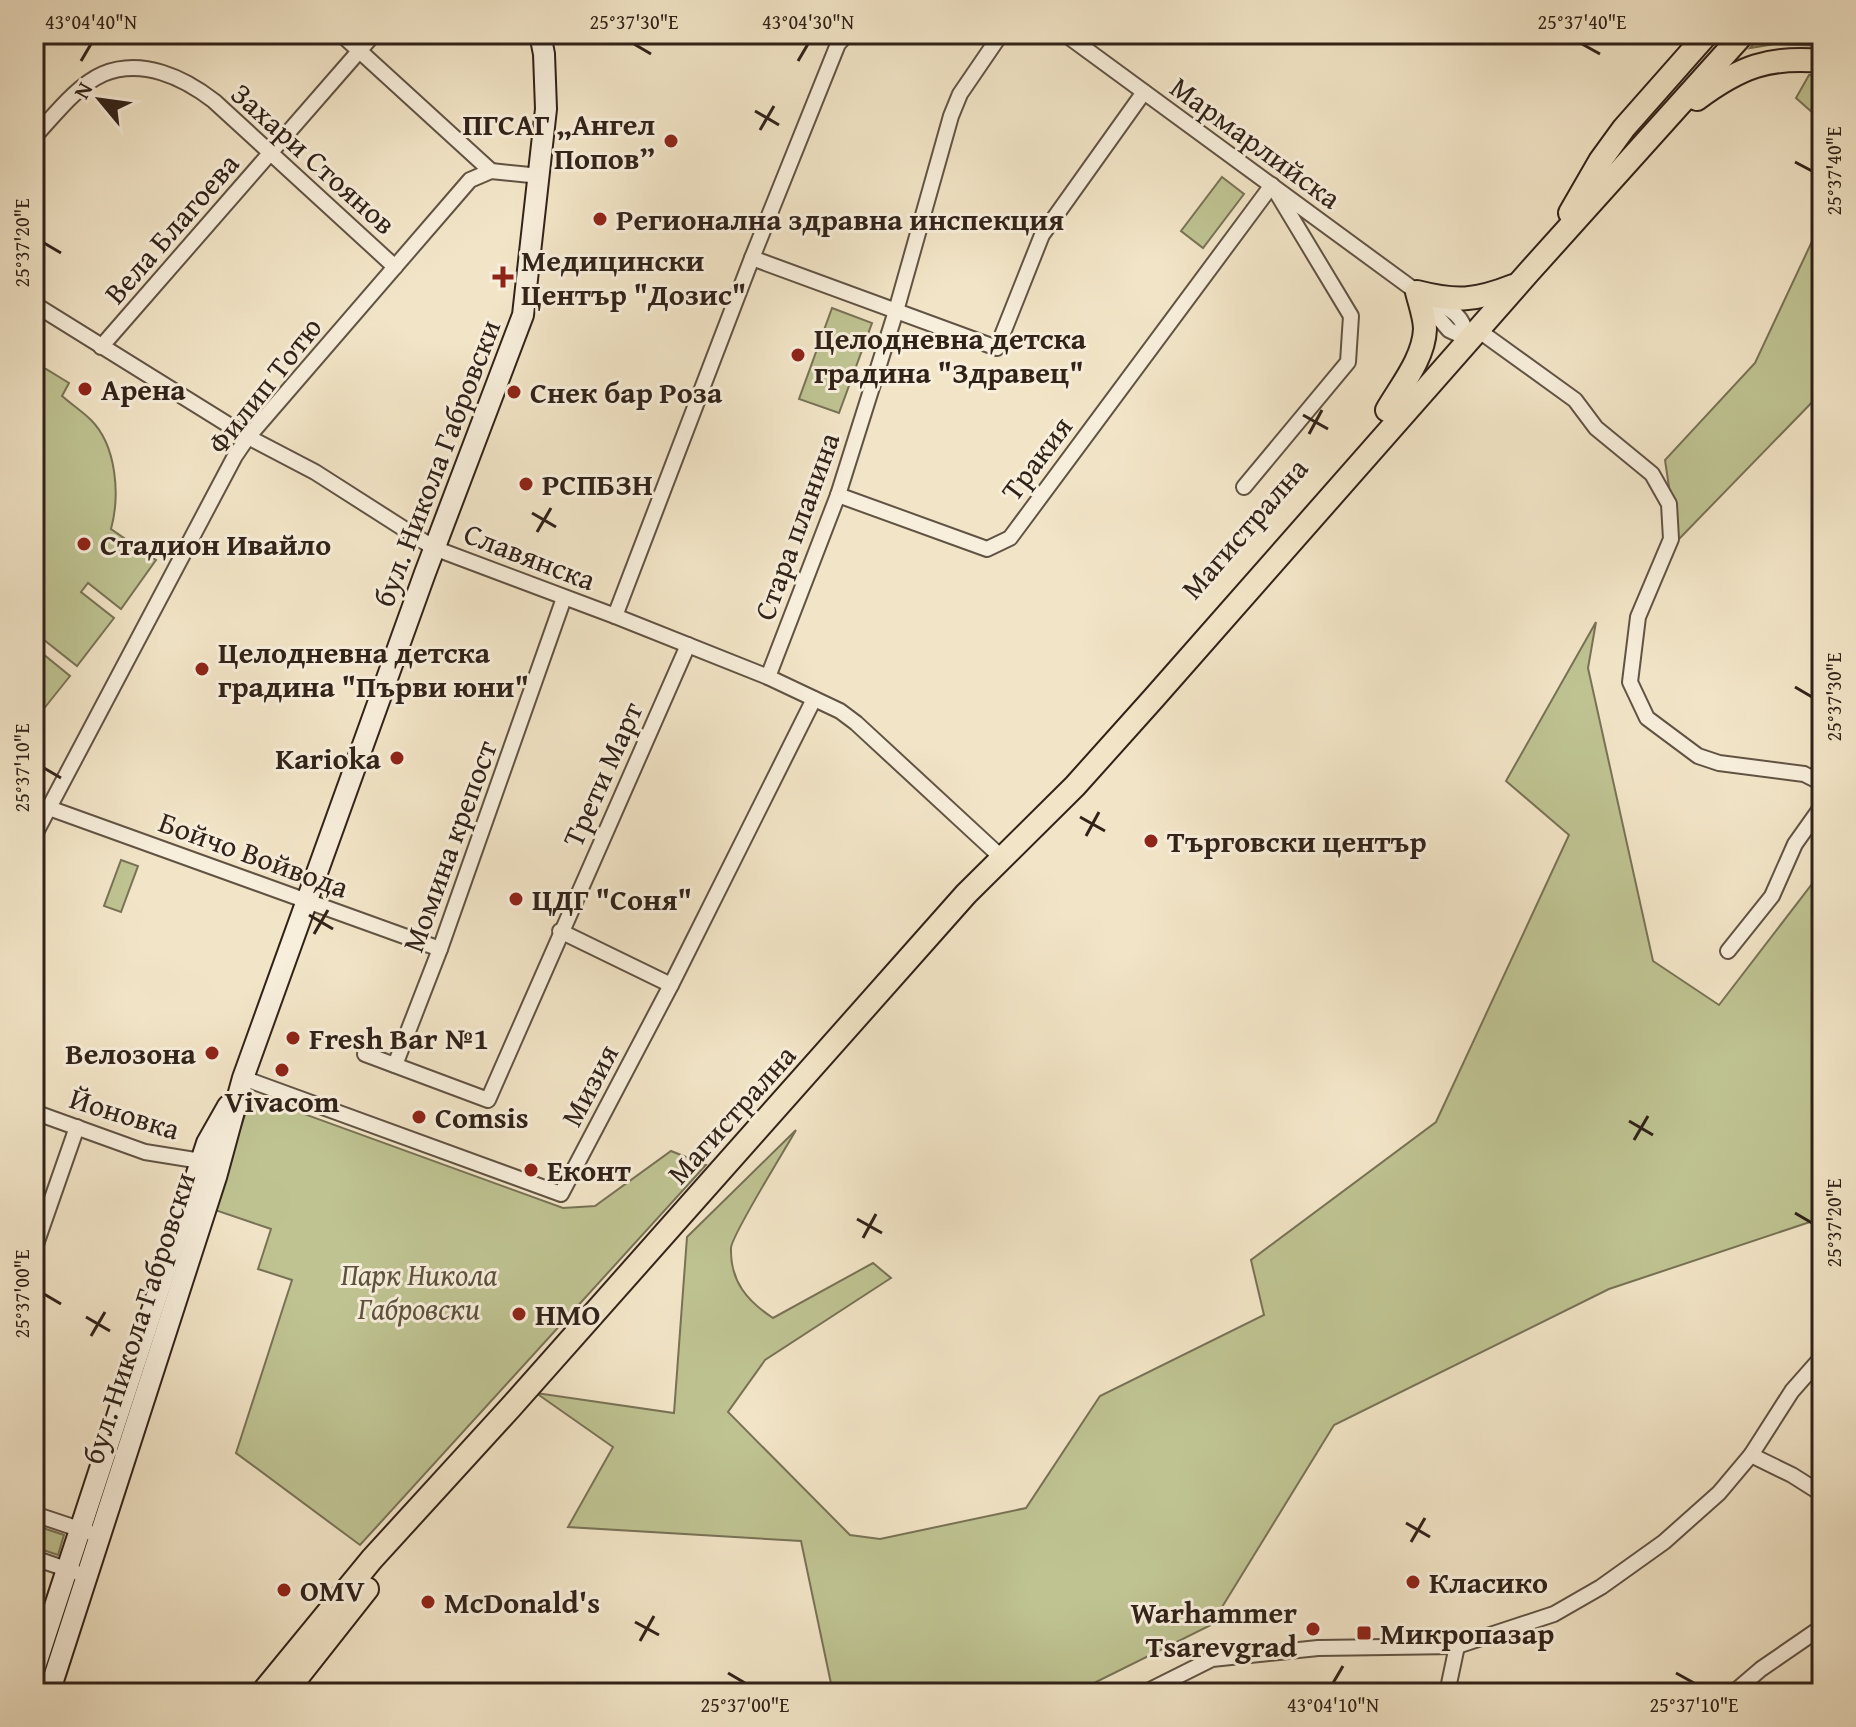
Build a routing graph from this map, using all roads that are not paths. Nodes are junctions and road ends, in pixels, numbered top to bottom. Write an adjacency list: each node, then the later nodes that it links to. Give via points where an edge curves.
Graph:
1 (341, 34): 9 (street)
2 (374, 34): 9 (street, Вела Благоева)
3 (540, 34): 16 (street, бул. Никола Габровски, via 546,109)
4 (847, 34): 19 (street, via 838,44)
5 (1001, 34): 24 (street, Стара планина, via 951,116)
6 (1065, 34): 11 (street, Мармарлийска)
7 (1707, 34): 18 (main road, via 1608,150)
8 (1743, 34): 12 (main road, Магистрална)
9 (360, 51): 14 (street, Вела Благоева); 15 (street)
10 (1822, 61): 12 (main road, via 1767,61 1739,71)
11 (1144, 92): 17 (street, Мармарлийска); 24 (street, via 1042,235 997,348)
12 (1658, 129): 18 (main road, Магистрална)
13 (34, 137): 14 (street, Захари Стоянов, via 101,75 139,68 193,85)
14 (271, 153): 20 (street, Захари Стоянов); 26 (street, Вела Благоева)
15 (491, 171): 16 (street); 20 (street, Филип Тотю, via 470,180)
16 (540, 176): 31 (street, бул. Никола Габровски, via 523,315)
17 (1272, 185): 22 (street, Мармарлийска); 29 (street, via 1351,316 1348,362); 30 (street, Тракия, via 1010,538 987,549)
18 (1552, 245): 21 (main road, Магистрална)
19 (752, 258): 24 (street); 33 (street)
20 (395, 267): 28 (street, Филип Тотю)
21 (1520, 280): 22 (main road, via 1460,301); 25 (main road, Магистрална)
22 (1417, 292): 25 (street, Мармарлийска, via 1440,322); 27 (main road, via 1423,338)
23 (34, 304): 26 (street, Славянска)
24 (896, 311): 30 (street, Стара планина)
25 (1467, 336): 27 (main road, Магистрална); 37 (street, Мармарлийска, via 1575,400 1596,428 1652,474 1669,504 1671,539 1638,617 1630,682 1647,718 1698,756 1804,774); 41 (main road, Магистрална, via 1095,764)
26 (101, 347): 28 (street, Славянска)
27 (1387, 410): 41 (main road, Магистрална, via 1053,789)
28 (248, 437): 31 (street, Славянска, via 315,472); 39 (street, Филип Тотю)
29 (1244, 487)
30 (838, 495): 35 (street, Стара планина)
31 (434, 548): 32 (street, Славянска); 43 (street, бул. Никола Габровски)
32 (564, 598): 33 (street, Славянска); 45 (street, Момина крепост)
33 (615, 616): 34 (street, Славянска)
34 (688, 645): 35 (street, Славянска); 44 (street, Трети Март)
35 (768, 677): 36 (street, Славянска)
36 (814, 699): 42 (street, Славянска, via 856,723); 47 (street, Мизия)
37 (1822, 783)
38 (1822, 806): 46 (street, via 1795,844 1772,896)
39 (49, 808): 40 (street, Филип Тотю); 43 (street, Бойчо Войвода)
40 (34, 836)
41 (1021, 837): 42 (main road, Магистрална)
42 (1001, 857): 56 (main road, Магистрална)
43 (307, 900): 45 (street, Бойчо Войвода); 50 (street, бул. Никола Габровски)
44 (560, 931): 47 (street); 49 (street, Трети Март, via 488,1100)
45 (440, 949): 49 (street, Момина крепост)
46 (1728, 951)
47 (671, 985): 50 (street, Мизия, via 561,1194)
48 (365, 1054): 49 (street)
49 (395, 1065)
50 (243, 1078): 53 (street, бул. Никола Габровски); 60 (street, бул. Никола Габровски, via 216,1177)
51 (34, 1112): 52 (street, Йоновка)
52 (77, 1127): 53 (street, Йоновка, via 145,1152); 54 (street)
53 (201, 1161): 60 (street, бул. Никола Габровски)
54 (34, 1250)
55 (1822, 1357): 57 (street, via 1792,1391)
56 (488, 1433): 67 (main road, Магистрална, via 372,1559); 68 (main road, Магистрална)
57 (1751, 1455): 58 (street); 64 (street, via 1719,1493 1664,1542 1601,1587 1554,1614)
58 (1822, 1494)
59 (34, 1514): 60 (street)
60 (90, 1532): 62 (street, бул. Никола Габровски)
61 (34, 1558): 62 (street)
62 (77, 1572): 65 (street, бул. Никола Габровски); 66 (street, бул. Никола Габровски)
63 (1822, 1627): 71 (street)
64 (1457, 1646): 69 (street, via 1318,1648 1212,1659); 70 (street)
65 (34, 1670)
66 (49, 1693)
67 (262, 1693)
68 (285, 1693)
69 (1144, 1693)
70 (1447, 1693)
71 (1733, 1693)

